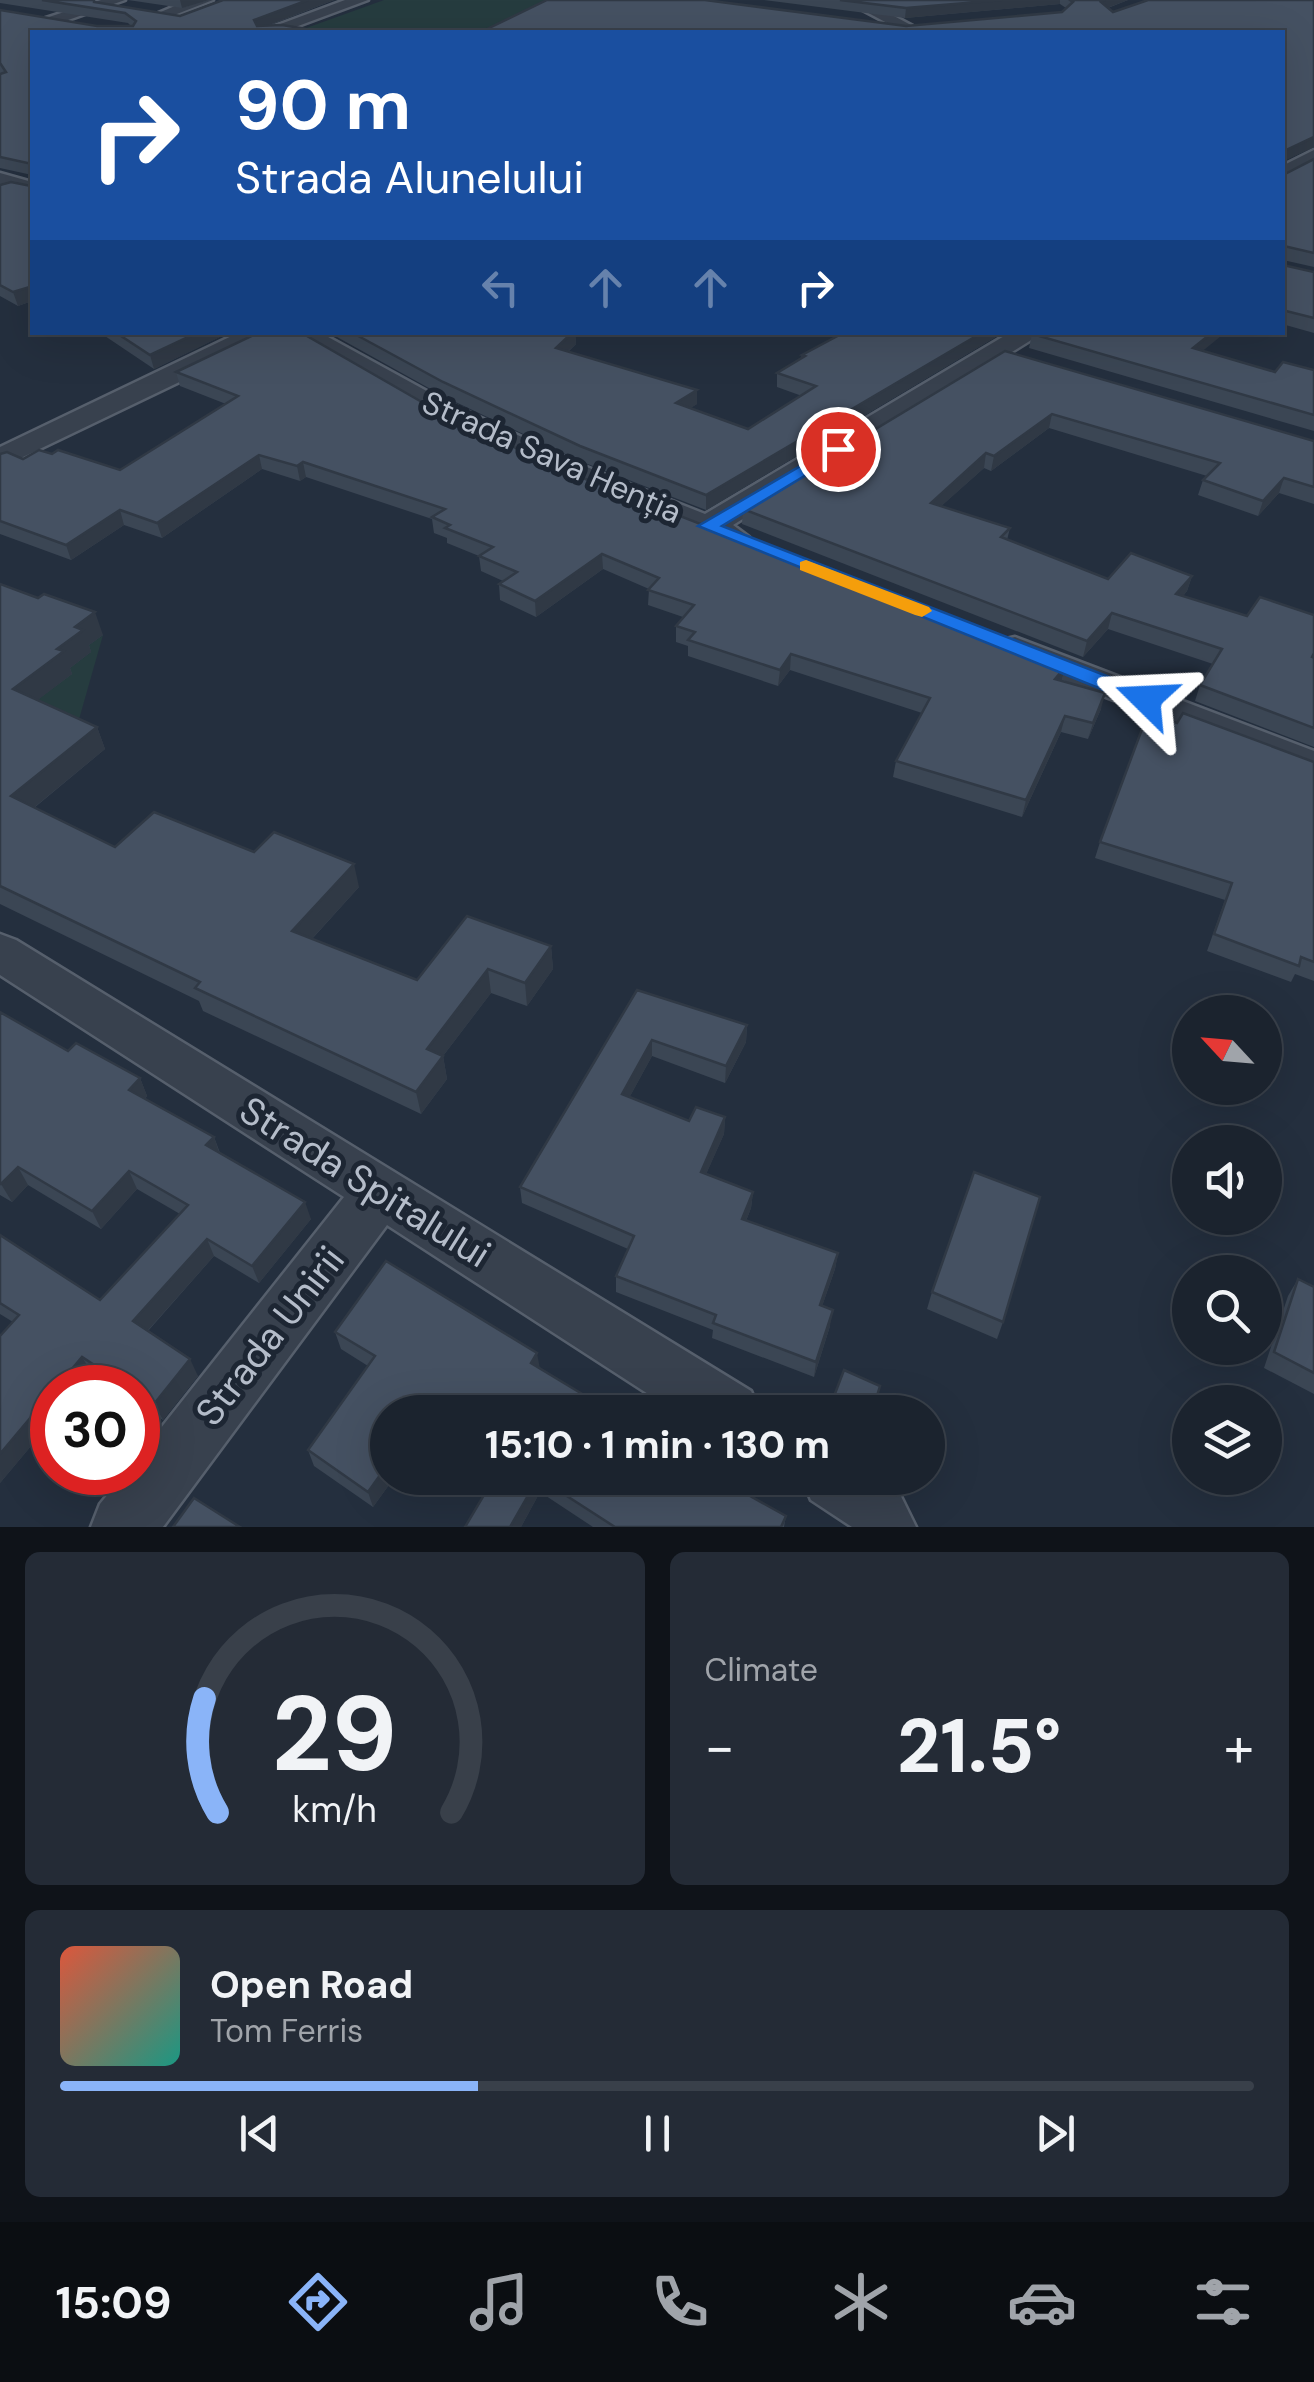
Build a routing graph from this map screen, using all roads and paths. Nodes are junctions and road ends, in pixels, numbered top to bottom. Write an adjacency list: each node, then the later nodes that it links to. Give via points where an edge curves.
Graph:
1 (204, 0): 5 (street)
2 (360, 0): 11 (street)
3 (852, 0): 12 (street)
4 (227, 3): 5 (street, via 189,16)
5 (132, 8): 7 (street)
6 (16, 14): 7 (street)
7 (55, 20): 10 (street); 13 (street)
8 (848, 20): 12 (street)
9 (941, 24): 12 (street)
10 (99, 28)
11 (274, 30)
12 (910, 30)
13 (0, 39)
14 (1314, 156): 15 (street)
15 (1285, 174)
16 (3, 182): 17 (street)
17 (30, 189)
18 (256, 335): 23 (street)
19 (303, 335): 24 (street, Strada Sava Henția, via 517,447)
20 (1026, 335): 21 (street)
21 (1000, 352): 22 (street); 24 (street)
22 (1038, 362)
23 (0, 459)
24 (707, 526): 25 (street, Strada Sava Henția)
25 (762, 548)
26 (981, 634): 27 (street)
27 (1314, 766)
28 (0, 952): 29 (street, Strada Spitalului)
29 (380, 1192): 30 (street, Strada Spitalului); 32 (street, Strada Unirii)
30 (703, 1395)
31 (862, 1495): 33 (street, via 873,1502)
32 (122, 1527)
33 (884, 1527)

